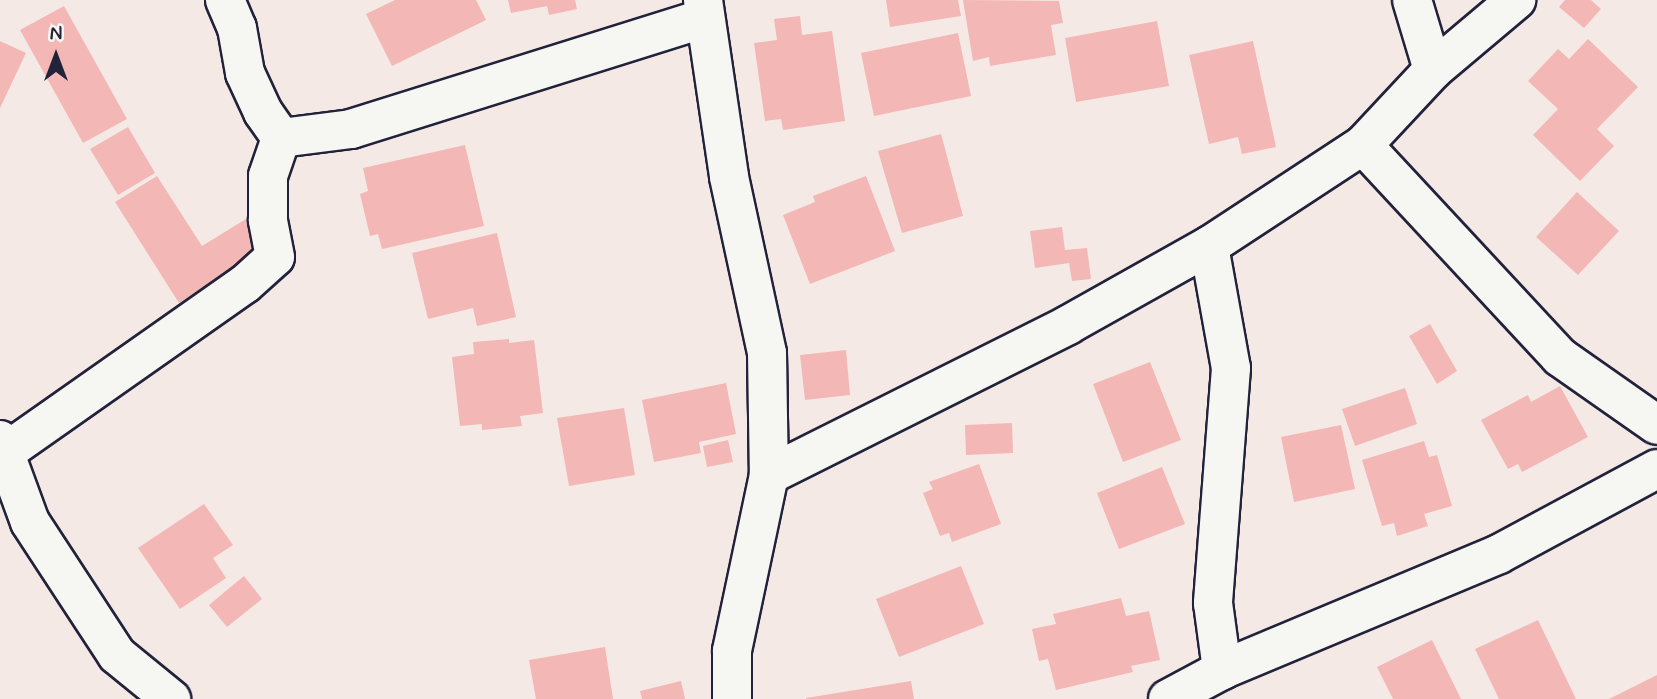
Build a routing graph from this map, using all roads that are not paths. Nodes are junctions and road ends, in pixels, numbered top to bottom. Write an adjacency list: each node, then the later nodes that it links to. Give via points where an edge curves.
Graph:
1 (225, 0): 6 (street, via 237,28 245,73)
2 (1412, 0): 5 (street)
3 (1516, 0): 5 (street)
4 (703, 9): 6 (street, via 351,129); 12 (street, via 729,177 767,353)
5 (1433, 70): 7 (street)
6 (281, 138): 10 (street, via 268,176 268,220 275,257 245,284)
7 (1363, 145): 8 (street); 9 (street, via 1560,357)
8 (1209, 246): 12 (street, via 1068,325); 13 (street, via 1231,368 1213,603)
9 (1657, 425)
10 (4, 445): 14 (street, via 37,533 117,654)
11 (1657, 469): 13 (street, via 1499,554)
12 (769, 475): 15 (street, via 732,651)
13 (1222, 670): 16 (street)
14 (171, 699)
15 (732, 699)
16 (1168, 699)

